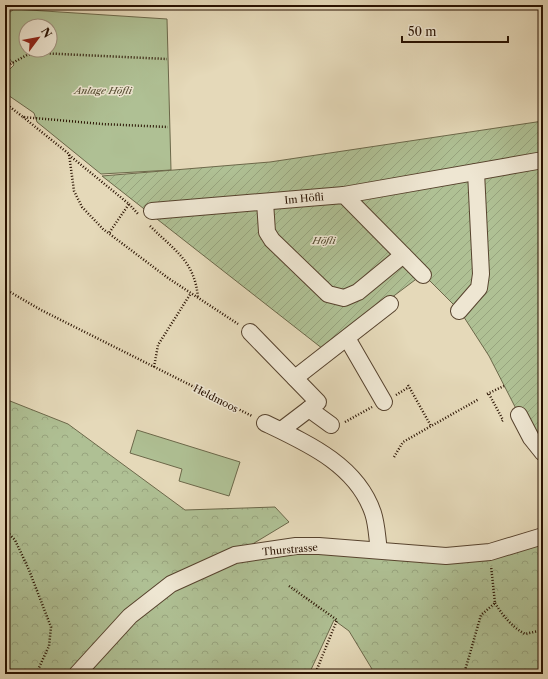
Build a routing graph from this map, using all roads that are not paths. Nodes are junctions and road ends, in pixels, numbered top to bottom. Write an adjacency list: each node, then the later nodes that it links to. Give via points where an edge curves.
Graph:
1 (543, 160): 2 (street, Im Höfli)
2 (476, 172): 3 (street, Im Höfli); 9 (street, via 481,274 479,288)
3 (344, 195): 4 (street, Im Höfli); 6 (street)
4 (265, 202): 5 (street, Im Höfli); 6 (street, via 267,232 272,240 328,294 344,298 358,292)
5 (148, 218)
6 (403, 254): 7 (street)
7 (424, 274)
8 (390, 304): 11 (street)
9 (460, 311)
10 (250, 332): 12 (street)
11 (347, 338): 12 (street); 13 (street)
12 (295, 378): 14 (street, via 318,402)
13 (384, 402)
14 (309, 409): 17 (street); 18 (street)
15 (519, 416): 19 (street)
16 (265, 423): 18 (street)
17 (331, 425)
18 (283, 431): 22 (street, via 322,452 353,478 366,495 374,514)
19 (537, 436): 20 (street)
20 (543, 453)
21 (543, 536): 22 (street, Thurstrasse, via 491,562)
22 (379, 550): 23 (street, Thurstrasse, via 311,546 235,555 171,584 130,616)
23 (77, 674)

